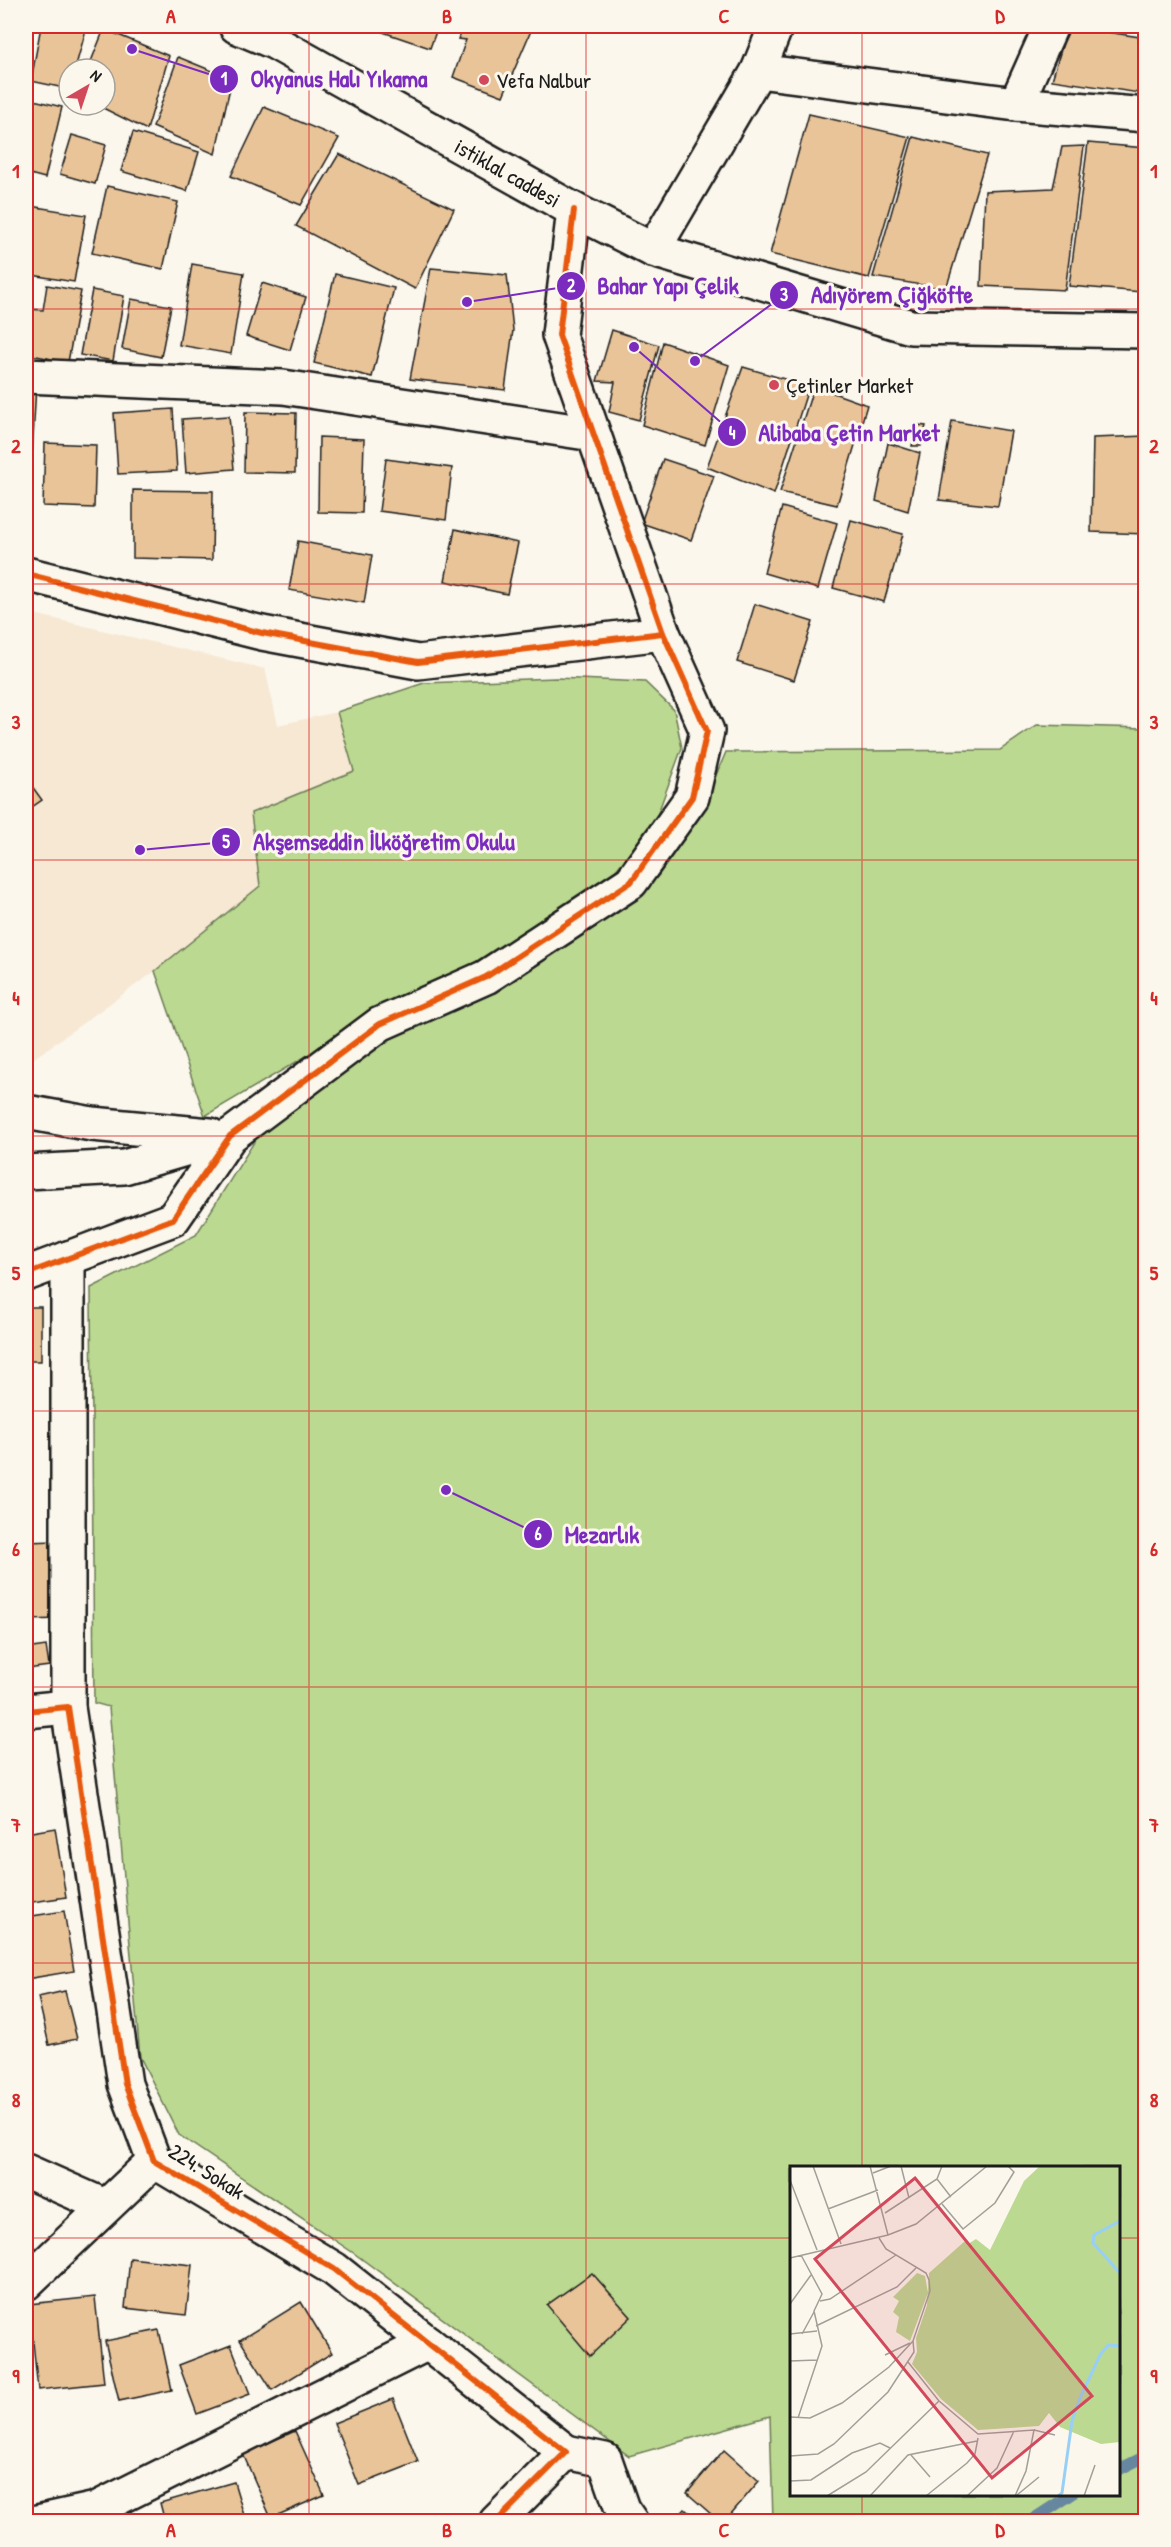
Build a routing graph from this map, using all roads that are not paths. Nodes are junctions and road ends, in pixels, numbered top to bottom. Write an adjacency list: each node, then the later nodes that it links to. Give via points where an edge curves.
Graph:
1 (236, 26): 4 (street, istiklal caddesi)
2 (776, 26): 5 (street)
3 (1051, 26): 6 (street)
4 (277, 34): 8 (street, istiklal caddesi)
5 (758, 71): 6 (street); 9 (street)
6 (1016, 104): 7 (street)
7 (1146, 115)
8 (574, 210): 9 (street, istiklal caddesi); 12 (street, via 559,335)
9 (653, 249): 10 (street, istiklal caddesi, via 911,327)
10 (1146, 331)
11 (26, 376): 12 (street, via 283,387)
12 (593, 434): 14 (street)
13 (26, 574): 14 (street, via 262,633 418,662)
14 (663, 633): 16 (street, via 707,731 692,797 631,882 486,977 380,1024)
15 (26, 1112): 16 (street, via 92,1124)
16 (230, 1136): 17 (street, via 124,1167); 18 (street, via 173,1220)
17 (26, 1172)
18 (68, 1258): 19 (street); 20 (street, 224. Sokak)
19 (26, 1274)
20 (68, 1707): 21 (street); 22 (street, 224. Sokak, via 125,2084)
21 (26, 1711)
22 (154, 2161): 24 (street); 26 (street, 224. Sokak, via 334,2269)
23 (26, 2171): 24 (street)
24 (105, 2206): 25 (street)
25 (26, 2283)
26 (428, 2343): 27 (street, 224. Sokak); 28 (street, via 96,2509)
27 (566, 2452): 29 (street); 30 (street, via 605,2460 622,2509)
28 (37, 2522)
29 (496, 2522)
30 (631, 2522)

